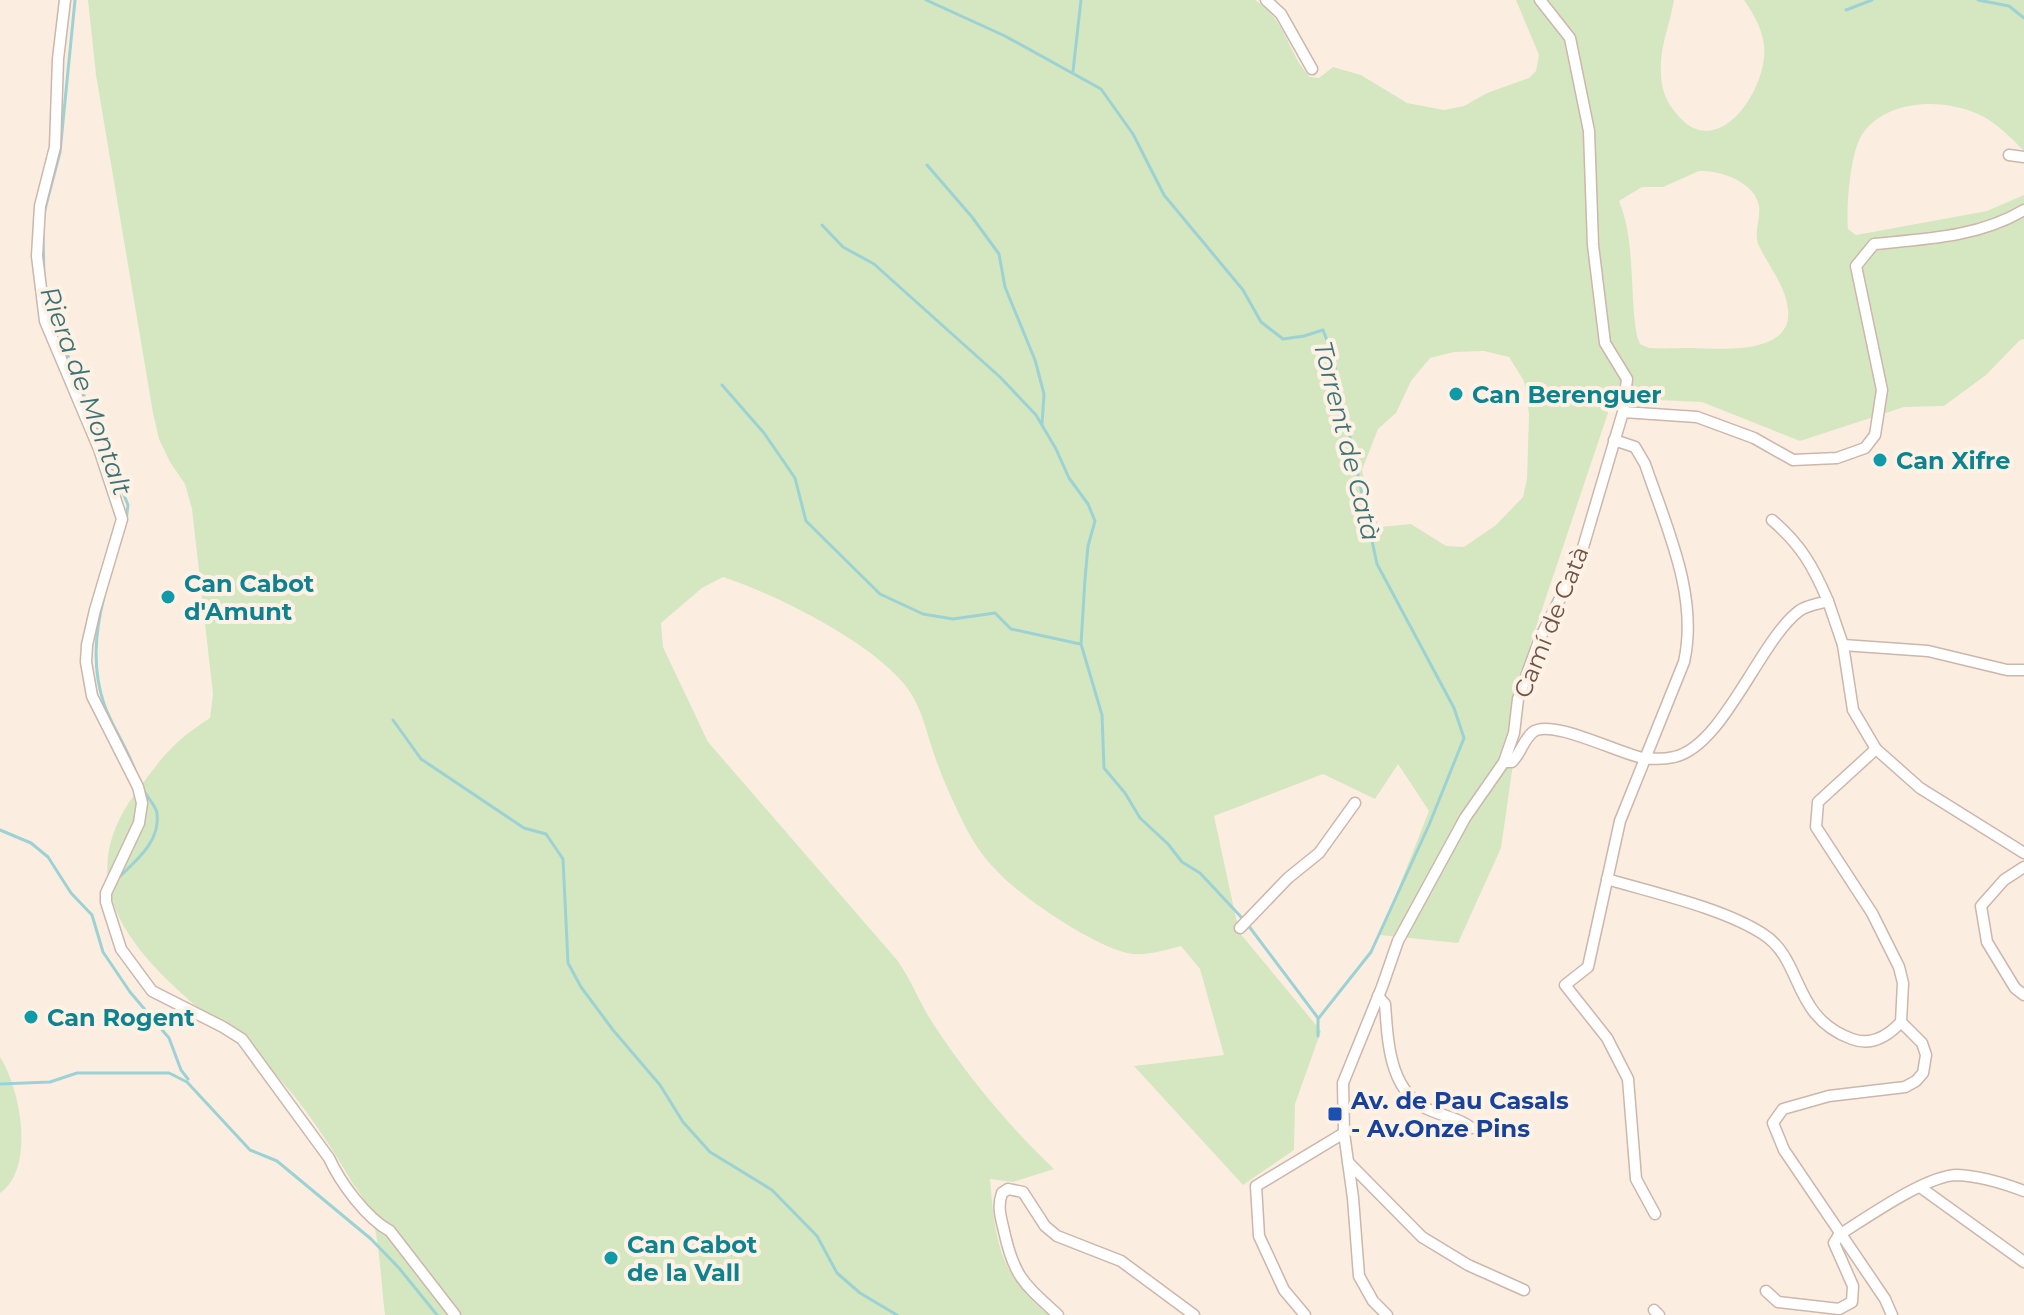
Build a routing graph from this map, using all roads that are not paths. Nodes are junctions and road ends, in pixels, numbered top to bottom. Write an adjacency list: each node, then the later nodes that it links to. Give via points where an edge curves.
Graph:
1 (65, 0): 35 (street, via 55,147 40,206 37,256 45,321 122,519 86,662 92,696 142,803 139,823 106,902 121,949 152,991 242,1039 339,1179 390,1231)
2 (1266, 0): 4 (street, via 1281,14)
3 (1540, 0): 8 (street, Camí de Catà, via 1570,38 1589,131 1593,245 1605,343 1627,379)
4 (1312, 69)
5 (2009, 155): 6 (street)
6 (2024, 157)
7 (2024, 210): 8 (street, via 1977,230 1874,244 1856,266 1882,390 1875,435 1865,448 1837,458 1793,460 1754,438 1697,417)
8 (1623, 412): 9 (street, Camí de Catà)
9 (1614, 440): 15 (street, via 1635,447 1645,464 1686,594 1684,662); 16 (street, Camí de Catà, via 1579,561 1540,638 1518,699)
10 (1772, 520): 11 (street, via 1811,562)
11 (1828, 601): 12 (street); 15 (street, via 1802,608 1786,623 1732,704 1695,748 1675,757)
12 (1843, 645): 13 (street, via 1928,651); 14 (street, via 1853,710)
13 (2024, 670)
14 (1876, 749): 18 (street, via 1920,788); 24 (street, via 1818,802 1816,827 1872,913 1899,967)
15 (1644, 758): 16 (street, via 1544,729 1527,738 1512,762); 20 (street, via 1620,821)
16 (1504, 762): 23 (street, Camí de Catà, via 1422,894)
17 (1355, 803): 21 (street, via 1319,853)
18 (2024, 853)
19 (2024, 867): 22 (street, via 1981,906 1987,942)
20 (1607, 879): 24 (street, via 1711,911 1764,934 1778,947 1819,1019 1839,1034 1873,1040); 30 (street, via 1588,967 1565,985 1607,1038 1628,1079 1636,1179)
21 (1240, 928)
22 (2024, 995)
23 (1378, 996): 25 (street, via 1385,1004 1392,1066 1408,1094); 26 (street, Camí de Catà, via 1343,1083)
24 (1901, 1022): 31 (street, via 1922,1043 1926,1055 1916,1081 1783,1109 1773,1123 1784,1150)
25 (1472, 1128)
26 (1344, 1133): 27 (street); 38 (street, via 1256,1186 1259,1236 1284,1290)
27 (1348, 1162): 33 (street, via 1422,1237); 39 (street, via 1359,1276)
28 (1920, 1187): 29 (street, via 1954,1175); 31 (street); 32 (street)
29 (2024, 1191)
30 (1655, 1214)
31 (1839, 1235): 34 (street, via 1834,1243 1853,1286 1852,1302 1839,1309 1778,1302); 40 (street)
32 (2024, 1262)
33 (1524, 1290)
34 (1766, 1291)
35 (455, 1315)
36 (1058, 1315): 37 (street, via 1021,1281 1010,1261 999,1208 1008,1189 1023,1192 1057,1236 1121,1261)
37 (1194, 1315)
38 (1305, 1315)
39 (1387, 1315)
40 (1892, 1315)

